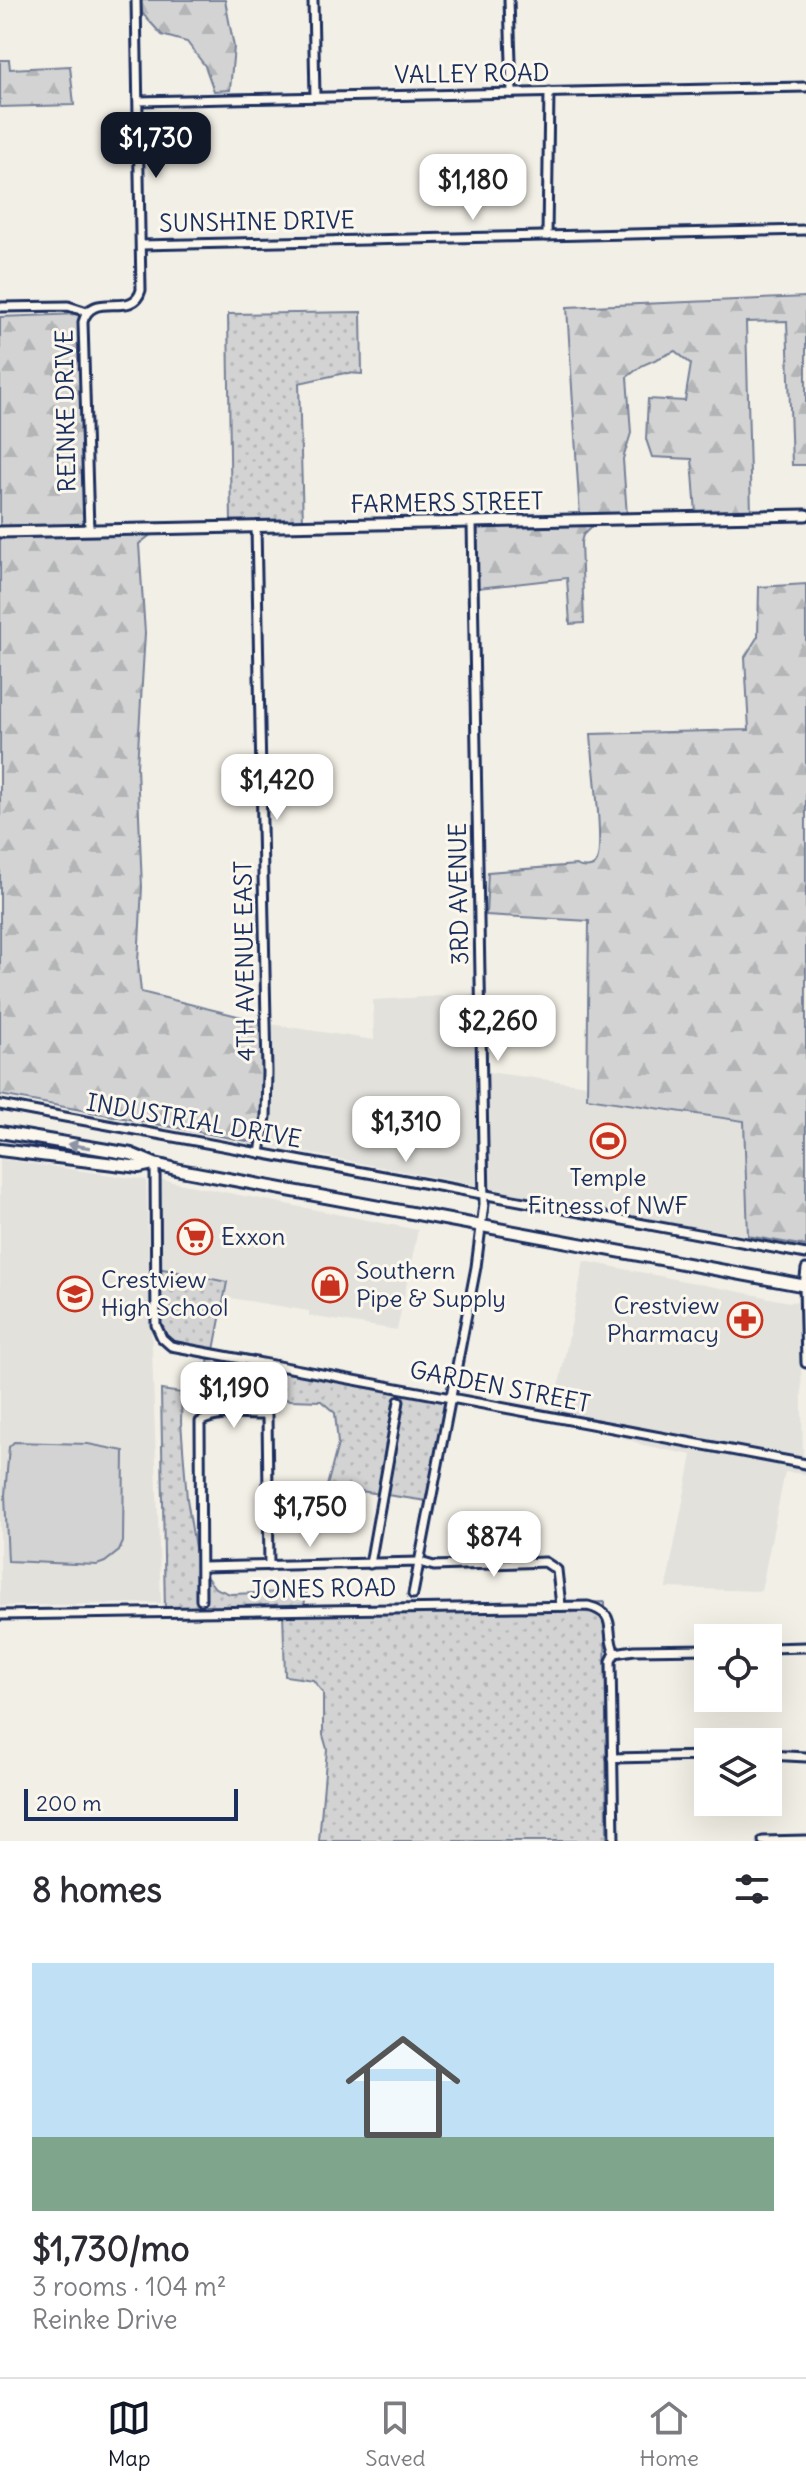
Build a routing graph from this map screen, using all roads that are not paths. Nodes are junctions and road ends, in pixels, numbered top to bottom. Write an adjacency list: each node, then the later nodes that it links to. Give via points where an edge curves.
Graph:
1 (136, 0): 8 (street, REINKE DRIVE)
2 (313, 0): 7 (street)
3 (509, 0): 6 (street)
4 (806, 87): 5 (street, VALLEY ROAD)
5 (549, 92): 6 (street, VALLEY ROAD); 10 (street)
6 (512, 93): 7 (street, VALLEY ROAD)
7 (315, 97): 8 (street, VALLEY ROAD)
8 (139, 101): 11 (street, REINKE DRIVE)
9 (806, 230): 10 (street, SUNSHINE DRIVE)
10 (547, 236): 11 (street, SUNSHINE DRIVE)
11 (141, 245): 13 (street, REINKE DRIVE, via 139,297 130,304 98,305)
12 (0, 307): 13 (street, via 68,306)
13 (87, 312): 17 (street, REINKE DRIVE, via 83,322)
14 (806, 515): 15 (street, FARMERS STREET)
15 (472, 523): 16 (street, FARMERS STREET); 24 (street, 3RD AVENUE)
16 (256, 527): 17 (street, FARMERS STREET); 22 (street, 4TH AVENUE EAST, via 267,1086)
17 (89, 530): 18 (street, FARMERS STREET)
18 (0, 532)
19 (0, 1105): 22 (street, INDUSTRIAL DRIVE)
20 (0, 1132): 23 (main road, one-way to 20, via 131,1154)
21 (0, 1150): 23 (main road, via 139,1167)
22 (260, 1153): 24 (street, INDUSTRIAL DRIVE)
23 (155, 1164): 25 (main road); 30 (street, GARDEN STREET, via 156,1325 165,1342)
24 (484, 1196): 25 (street, 3RD AVENUE); 26 (street, INDUSTRIAL DRIVE)
25 (481, 1226): 28 (main road); 30 (street, 3RD AVENUE)
26 (806, 1254)
27 (806, 1269): 28 (street)
28 (805, 1286): 29 (street)
29 (806, 1363)
30 (451, 1398): 32 (street, GARDEN STREET); 33 (street, 3RD AVENUE)
31 (399, 1401): 34 (street)
32 (806, 1464)
33 (420, 1562): 34 (street); 37 (street, 3RD AVENUE); 39 (street, via 545,1562 557,1570)
34 (370, 1564): 35 (street)
35 (269, 1566): 36 (street); 36 (street, via 267,1415 219,1415 200,1422)
36 (202, 1567): 38 (street)
37 (413, 1594)
38 (201, 1600)
39 (561, 1606): 40 (street, JONES ROAD); 44 (street, JONES ROAD, via 603,1612 610,1621)
40 (0, 1615)
41 (806, 1647): 42 (street)
42 (782, 1648)
43 (694, 1649): 44 (street)
44 (615, 1653): 48 (street, JONES ROAD)
45 (694, 1756): 48 (street)
46 (782, 1756): 47 (street)
47 (806, 1757)
48 (612, 1758): 50 (street, JONES ROAD)
49 (806, 1840): 51 (street)
50 (614, 1841)
51 (763, 1841)

